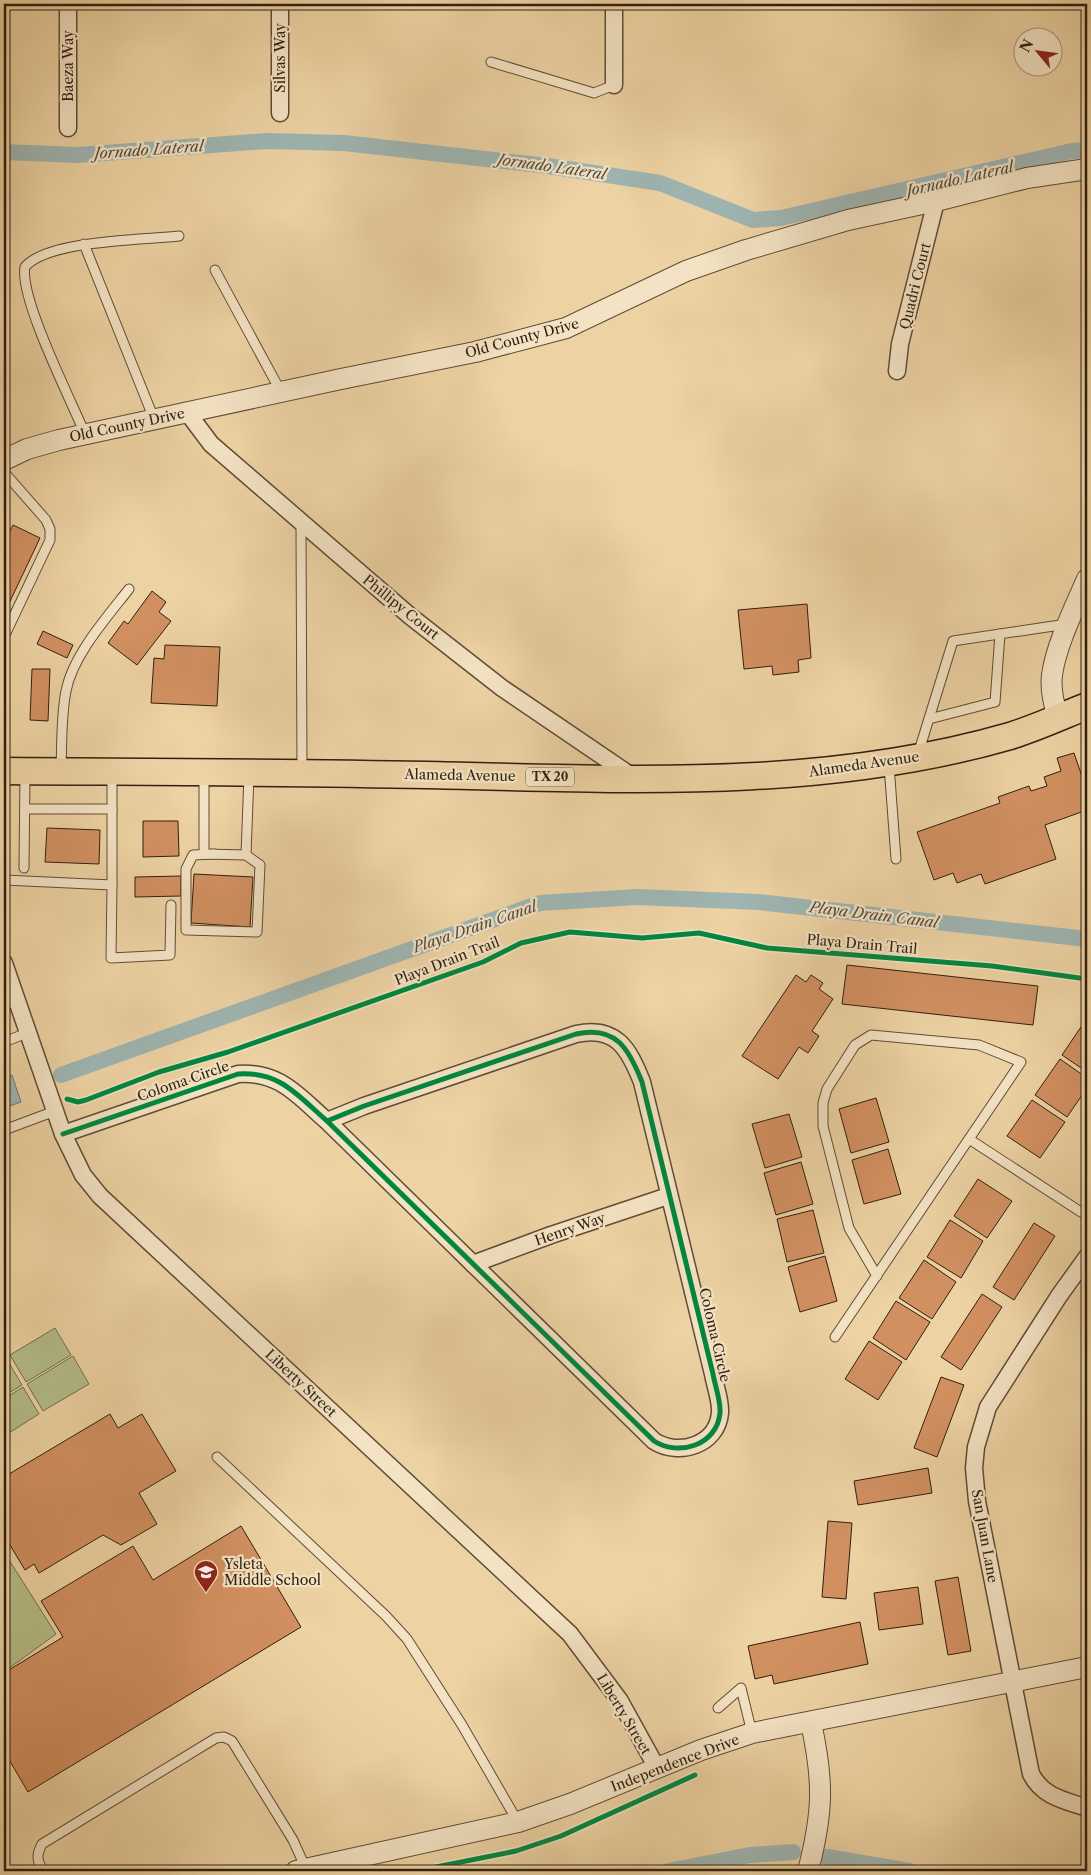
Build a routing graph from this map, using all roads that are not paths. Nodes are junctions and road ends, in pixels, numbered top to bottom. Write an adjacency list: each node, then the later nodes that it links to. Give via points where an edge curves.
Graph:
1 (68, 4): 7 (street, Baeza Way)
2 (280, 4): 6 (street, Silvas Way)
3 (614, 4): 5 (street)
4 (491, 62): 5 (lane, via 594,93)
5 (614, 84)
6 (280, 113)
7 (68, 128)
8 (1087, 169): 9 (street, Old County Drive, via 1027,178)
9 (936, 201): 13 (street, Quadri Court, via 900,344); 14 (street, Old County Drive, via 848,220 746,250 686,271 566,328 475,352)
10 (179, 236): 11 (lane)
11 (84, 244): 16 (lane); 17 (lane, via 35,257 25,266 24,280 30,306)
12 (215, 270): 14 (lane)
13 (897, 371)
14 (281, 392): 15 (street, Old County Drive)
15 (187, 412): 16 (street, Old County Drive); 20 (street, Phillipy Court, via 211,444)
16 (154, 420): 17 (street, Old County Drive)
17 (85, 434): 18 (street, Old County Drive, via 27,449)
18 (4, 460)
19 (4, 472): 25 (lane, via 46,520 50,540)
20 (301, 524): 36 (lane); 37 (street, Phillipy Court, via 502,688)
21 (1087, 579): 23 (street)
22 (129, 589): 32 (lane, via 83,652 68,682)
23 (1068, 623): 24 (lane); 27 (street, via 1052,675)
24 (1000, 634): 28 (lane, via 953,641); 28 (lane, via 994,702)
25 (4, 637)
26 (1087, 706): 27 (main road, Alameda Avenue / TX 20)
27 (1058, 718): 29 (main road, Alameda Avenue / TX 20, via 1012,735)
28 (929, 719): 29 (lane)
29 (917, 757): 30 (main road, Alameda Avenue / TX 20)
30 (889, 762): 37 (main road, Alameda Avenue / TX 20, via 746,778); 42 (lane)
31 (14, 771): 32 (main road, Alameda Avenue / TX 20); 38 (lane)
32 (61, 771): 33 (main road, Alameda Avenue / TX 20)
33 (112, 772): 34 (main road, Alameda Avenue / TX 20); 39 (lane)
34 (204, 772): 35 (main road, Alameda Avenue / TX 20); 40 (lane, via 204,854)
35 (249, 772): 36 (main road, Alameda Avenue / TX 20); 41 (lane)
36 (302, 772): 37 (main road, Alameda Avenue / TX 20)
37 (635, 779)
38 (25, 809): 39 (lane); 43 (lane)
39 (112, 809): 45 (lane)
40 (214, 854): 41 (lane); 41 (lane, via 193,855 186,868 186,930 257,932 260,865)
41 (246, 855)
42 (896, 859)
43 (24, 868)
44 (4, 880): 45 (lane)
45 (112, 885): 46 (lane, via 111,958 170,955)
46 (170, 905)
47 (4, 963): 48 (street, Liberty Street)
48 (10, 1003): 49 (street, Liberty Street)
49 (27, 1033): 50 (lane); 51 (street, Liberty Street)
50 (4, 1042)
51 (55, 1111): 53 (lane); 54 (street, Liberty Street)
52 (327, 1121): 54 (street, Coloma Circle, via 282,1082 253,1073 238,1074); 56 (street, Coloma Circle, via 576,1034 598,1032 620,1042 634,1060); 59 (street, Coloma Circle)
53 (4, 1130)
54 (63, 1134): 68 (street, Liberty Street, via 82,1175 100,1196 570,1634 620,1700)
55 (969, 1139): 57 (lane); 60 (lane); 60 (lane, via 1021,1062 979,1045 871,1036 855,1045 827,1089 823,1126 849,1228)
56 (668, 1196): 59 (street, Henry Way); 59 (street, Coloma Circle, via 720,1408 717,1425 706,1439 687,1448 674,1449 654,1441)
57 (1087, 1216)
58 (1087, 1257): 64 (street, San Juan Lane, via 988,1407 976,1447 977,1501)
59 (472, 1264)
60 (876, 1276): 61 (lane)
61 (835, 1337)
62 (217, 1457): 70 (lane, via 407,1639)
63 (1087, 1667): 64 (street, Independence Drive)
64 (1012, 1681): 66 (street, Independence Drive); 69 (street, San Juan Lane, via 1031,1774 1036,1784 1045,1793)
65 (718, 1708): 67 (lane, via 741,1688)
66 (811, 1723): 67 (street, Independence Drive); 73 (street, via 822,1793 818,1830)
67 (752, 1733): 68 (street, Independence Drive)
68 (657, 1768): 70 (street, Independence Drive)
69 (1087, 1808)
70 (518, 1822): 71 (street, Independence Drive)
71 (301, 1870): 72 (lane, via 293,1840 232,1741 224,1737 216,1738 42,1844 37,1853)
72 (43, 1871)
73 (808, 1871)

